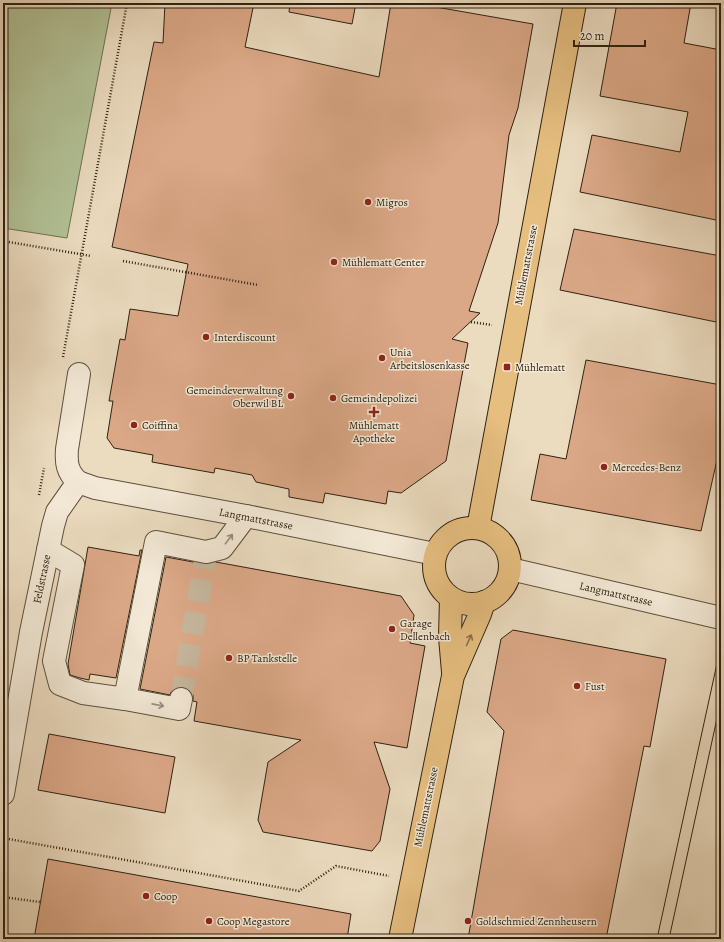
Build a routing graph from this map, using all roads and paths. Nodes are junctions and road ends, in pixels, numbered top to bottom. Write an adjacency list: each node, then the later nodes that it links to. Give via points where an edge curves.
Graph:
1 (575, 3): 11 (main road, Mühlemattstrasse)
2 (3, 241): 3 (path)
3 (91, 256)
4 (123, 261): 5 (path)
5 (258, 285)
6 (471, 322): 7 (path)
7 (497, 325)
8 (79, 374): 9 (street, via 66,461 68,470)
9 (78, 482): 10 (street, Langmattstrasse, via 95,488); 12 (street, Feldstrasse, via 57,512)
10 (246, 516): 13 (street, Langmattstrasse); 19 (street, one-way to 10, via 156,542 206,556 222,548)
11 (478, 528): 13 (main road, via 467,527 447,536); 14 (main road, via 491,533 502,542 509,555)
12 (48, 550): 19 (street, via 73,565 54,661 60,684 83,693); 21 (street, Feldstrasse)
13 (435, 554): 15 (main road, via 435,579 441,590)
14 (510, 569): 16 (main road, via 508,580 502,590 494,598); 17 (street, Langmattstrasse)
15 (451, 598): 16 (main road, via 461,603); 18 (main road, Mühlemattstrasse)
16 (484, 602): 18 (main road, Mühlemattstrasse, one-way to 16)
17 (721, 618)
18 (453, 676): 23 (main road, Mühlemattstrasse)
19 (125, 699): 20 (street, one-way to 20, via 179,709)
20 (181, 699)
21 (3, 794)
22 (3, 838): 23 (path, via 299,891 336,866)
23 (411, 880): 26 (main road, Mühlemattstrasse)
24 (3, 897): 25 (path)
25 (40, 902)
26 (400, 939)

